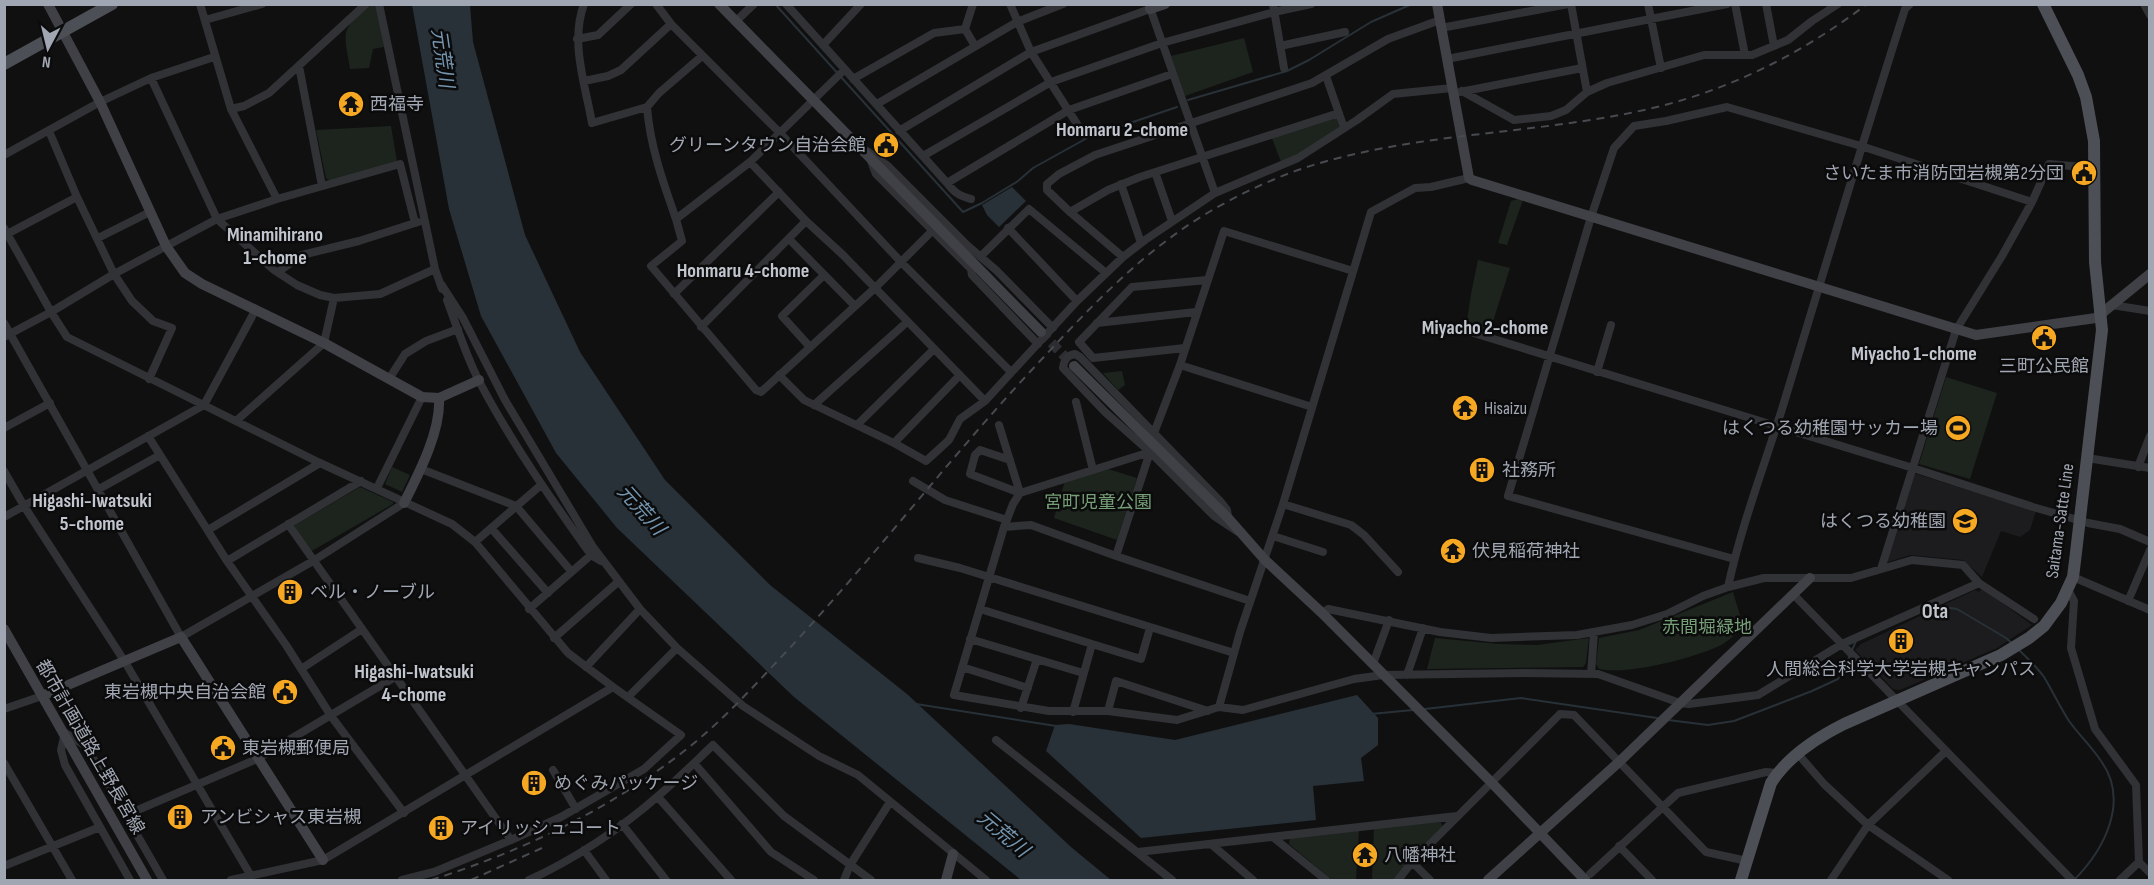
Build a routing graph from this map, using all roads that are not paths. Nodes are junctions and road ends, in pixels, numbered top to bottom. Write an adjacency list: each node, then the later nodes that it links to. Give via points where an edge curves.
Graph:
1 (48, 4): 39 (street)
2 (112, 4): 39 (main road)
3 (200, 4): 33 (street)
4 (262, 4): 33 (street)
5 (366, 4): 54 (street)
6 (379, 4): 102 (street)
7 (584, 4): 42 (street)
8 (631, 4): 42 (street, via 597,35)
9 (656, 4): 36 (street)
10 (719, 4): 34 (street)
11 (754, 4): 34 (street)
12 (786, 4): 44 (street)
13 (861, 4): 44 (street)
14 (1010, 4): 35 (street)
15 (1063, 4): 35 (street)
16 (1165, 4): 29 (street)
17 (1311, 4): 30 (street)
18 (1437, 4): 37 (street)
19 (1569, 4): 37 (street); 41 (street)
20 (1648, 4): 32 (street)
21 (1727, 4): 32 (street)
22 (1735, 4): 49 (street)
23 (1766, 4): 47 (street)
24 (1838, 4): 47 (street)
25 (1910, 4): 80 (street, via 1905,9)
26 (2043, 4): 86 (main road, Saitama-Satte Line, via 2086,96)
27 (2144, 4): 31 (street)
28 (971, 7): 38 (street)
29 (1149, 7): 43 (street); 48 (street)
30 (1274, 8): 43 (street); 46 (street)
31 (2150, 15)
32 (1651, 19): 41 (street); 57 (street)
33 (206, 20): 51 (street)
34 (735, 22): 67 (street)
35 (1017, 22): 45 (street); 48 (street)
36 (672, 24): 50 (street); 63 (street, via 621,70)
37 (1440, 24): 52 (street); 60 (street, via 1388,39)
38 (964, 29): 45 (street); 62 (street, via 934,33)
39 (62, 32): 53 (main road); 68 (street)
40 (1345, 32): 46 (street)
41 (1576, 33): 52 (street); 56 (street)
42 (577, 39): 63 (street)
43 (1162, 43): 59 (street); 64 (street)
44 (822, 45): 62 (street)
45 (975, 46): 69 (street)
46 (1281, 46): 55 (street)
47 (1774, 46): 49 (street)
48 (1031, 52): 64 (street); 77 (street)
49 (1745, 55): 57 (street, via 1704,55)
50 (702, 56): 70 (street); 78 (street)
51 (214, 57): 61 (street); 71 (street)
52 (1447, 59): 65 (street)
53 (4, 64)
54 (299, 66): 71 (street, via 269,93); 91 (street)
55 (1284, 68)
56 (1582, 68): 65 (street); 66 (street)
57 (1661, 68): 66 (street, via 1607,82)
58 (841, 73): 67 (street)
59 (1172, 74): 72 (street); 74 (street)
60 (1326, 76): 73 (street); 74 (street)
61 (151, 78): 68 (street); 101 (street)
62 (854, 80): 69 (street)
63 (584, 81): 70 (street, via 592,123)
64 (1051, 82): 72 (street); 83 (street)
65 (1456, 91): 66 (street, via 1514,120 1551,116 1566,110); 75 (street, via 1393,94); 88 (street)
66 (1587, 92)
67 (813, 99): 78 (street); 81 (street)
68 (100, 102): 76 (street); 98 (street)
69 (877, 104): 77 (street)
70 (647, 107): 103 (street, via 655,157)
71 (231, 109): 95 (street)
72 (1069, 110): 79 (street); 89 (street)
73 (1339, 113): 75 (street); 84 (street)
74 (1191, 123): 84 (street); 99 (street, via 1095,155 1059,174 1047,184 1047,190)
75 (1344, 128): 93 (street, via 1298,158)
76 (49, 130): 82 (street); 94 (street)
77 (899, 131): 83 (street)
78 (779, 132): 85 (street); 116 (street)
79 (1084, 135)
80 (1861, 146): 97 (street); 100 (street, via 1727,106 1634,126 1614,148); 127 (street)
81 (865, 151): 108 (street, via 876,174); 114 (street, via 888,166); 147 (street)
82 (4, 155)
83 (923, 156): 89 (street)
84 (1202, 158): 87 (street); 93 (street)
85 (750, 162): 92 (street); 103 (street)
86 (2095, 168): 97 (street, via 2049,164); 137 (main road, Saitama-Satte Line, via 2095,262)
87 (1155, 172): 90 (street); 104 (street)
88 (1469, 178): 100 (street); 118 (street, via 1415,188 1371,212)
89 (947, 183): 96 (street, via 954,192)
90 (1121, 184): 99 (street); 112 (street)
91 (322, 186): 95 (street); 106 (street, via 400,164)
92 (779, 192): 105 (street); 128 (street)
93 (1215, 193): 104 (street)
94 (77, 197): 109 (street); 110 (street)
95 (277, 199): 101 (street)
96 (971, 199)
97 (2032, 202): 146 (street)
98 (150, 212): 110 (street); 113 (street)
99 (1070, 212): 115 (street)
100 (1591, 217): 127 (street); 154 (street)
101 (218, 219): 113 (street); 119 (street)
102 (425, 219): 106 (street); 117 (street)
103 (676, 219): 128 (street, via 682,241 651,266)
104 (1172, 221): 112 (street)
105 (806, 222): 111 (street); 126 (street)
106 (415, 223): 119 (street, via 302,255)
107 (1008, 228): 114 (street); 120 (street, via 1029,208); 130 (street)
108 (932, 231): 116 (street); 150 (street)
109 (7, 237): 135 (street)
110 (98, 238): 121 (street)
111 (789, 239): 123 (street); 142 (street)
112 (1141, 243): 115 (street)
113 (166, 246): 121 (street); 133 (street, via 185,273)
114 (981, 256): 143 (street)
115 (1123, 257): 120 (street)
116 (901, 262): 126 (street); 157 (street)
117 (435, 269): 125 (street); 129 (street, via 380,294)
118 (1353, 271): 124 (street, via 1224,231); 171 (street)
119 (278, 272): 129 (street, via 320,296)
120 (1106, 273): 130 (street)
121 (114, 274): 135 (street); 161 (street, via 132,301 153,321 172,328)
122 (2150, 274): 131 (street)
123 (824, 275): 132 (street); 151 (street, via 782,316)
124 (1207, 280): 136 (street); 140 (street, via 1132,287)
125 (441, 284): 144 (street); 223 (street, via 505,400)
126 (875, 288): 132 (street); 138 (street)
127 (1819, 288): 146 (street); 175 (street)
128 (674, 294): 142 (street)
129 (334, 298): 149 (street)
130 (1077, 301): 143 (street)
131 (2112, 305): 134 (street); 137 (street)
132 (855, 306): 151 (street)
133 (256, 309): 149 (street); 169 (street)
134 (2150, 311)
135 (51, 312): 148 (street); 161 (street, via 67,336)
136 (1196, 312): 140 (street); 152 (street)
137 (2101, 315): 146 (street, via 1976,335); 183 (main road, Saitama-Satte Line)
138 (907, 322): 153 (street); 170 (street)
139 (4, 323): 148 (street)
140 (1097, 323): 152 (street, via 1078,342 1093,358)
141 (1611, 325): 158 (street)
142 (701, 327): 159 (street, via 756,390 761,392)
143 (1053, 327): 150 (street)
144 (458, 329): 162 (street, via 405,354); 163 (street)
145 (1464, 330): 154 (street)
146 (1956, 330): 187 (street)
147 (1041, 332)
148 (8, 335): 168 (street)
149 (324, 343): 162 (street); 172 (street)
150 (1038, 344): 157 (street)
151 (810, 347): 159 (street)
152 (1185, 348): 155 (street)
153 (934, 349): 160 (street); 173 (street)
154 (1550, 357): 158 (street); 220 (street, via 1508,496)
155 (1180, 365): 171 (street); 177 (street)
156 (1074, 366): 204 (street)
157 (1011, 372): 166 (street)
158 (1597, 372): 175 (street)
159 (779, 375): 170 (street)
160 (960, 375): 166 (street); 180 (street)
161 (149, 379): 169 (street)
162 (389, 380): 164 (street)
163 (479, 380): 165 (street); 195 (street)
164 (422, 397): 165 (street); 196 (street)
165 (439, 398): 189 (street, via 440,412)
166 (985, 401): 180 (street, via 960,419 950,440 926,461)
167 (1076, 402): 190 (street)
168 (50, 403): 176 (street); 192 (street)
169 (204, 405): 172 (street); 178 (street)
170 (814, 405): 173 (street)
171 (1312, 407): 200 (street)
172 (236, 422): 185 (street)
173 (857, 425): 180 (street)
174 (999, 425): 184 (street)
175 (1777, 426): 187 (street); 220 (street)
176 (4, 428)
177 (1154, 433): 181 (street, via 1080,357 1070,355 1064,361 1063,368); 204 (street, via 1220,501)
178 (148, 436): 182 (street); 192 (street)
179 (2150, 436): 186 (street)
180 (894, 443)
181 (1150, 452): 190 (street); 210 (street, via 1214,516); 217 (street)
182 (160, 455): 197 (street); 209 (street)
183 (2087, 458): 186 (street); 205 (main road, Saitama-Satte Line)
184 (1010, 460): 198 (street); 198 (street, via 980,450 970,474)
185 (320, 463): 193 (street); 209 (street)
186 (2138, 467): 188 (street)
187 (1913, 468): 205 (street); 224 (street)
188 (2150, 468)
189 (421, 469): 199 (street); 202 (street)
190 (1093, 470): 198 (street)
191 (4, 471): 201 (street)
192 (88, 471): 197 (street); 201 (street)
193 (361, 481): 196 (street); 206 (street)
194 (913, 481): 207 (street, via 945,500)
195 (541, 485): 202 (street); 216 (street)
196 (377, 488): 199 (street)
197 (99, 489): 251 (street)
198 (1020, 493): 207 (street)
199 (405, 503): 212 (street, via 452,524); 222 (street)
200 (1283, 504): 211 (street); 226 (street, via 1351,525)
201 (24, 506): 203 (street); 259 (street)
202 (516, 506): 208 (street); 225 (street)
203 (4, 517)
204 (1228, 518): 210 (street)
205 (2080, 520): 213 (street, via 2120,529); 227 (main road, Saitama-Satte Line)
206 (288, 524): 221 (street); 222 (street)
207 (1005, 524): 217 (street, via 1031,525); 228 (street)
208 (491, 528): 212 (street); 234 (street)
209 (208, 530): 221 (street)
210 (1244, 536): 219 (street)
211 (1273, 536): 215 (street); 219 (street)
212 (475, 542): 239 (street)
213 (2150, 542)
214 (2150, 550): 238 (street)
215 (1323, 552)
216 (591, 555): 223 (street); 225 (street)
217 (1116, 556): 237 (street)
218 (918, 558): 228 (street)
219 (1265, 560): 237 (street); 243 (street)
220 (1734, 560): 232 (street)
221 (227, 561): 236 (street)
222 (313, 561): 236 (street); 249 (street)
223 (604, 564): 230 (street)
224 (1881, 569): 229 (street, via 1851,578); 231 (street, via 1911,560 1963,565)
225 (571, 571): 234 (street)
226 (1398, 572)
227 (2073, 577): 233 (main road, Saitama-Satte Line); 238 (street)
228 (990, 578): 241 (street); 246 (street)
229 (1810, 578): 232 (street, via 1764,578); 235 (street)
230 (618, 582): 240 (street); 252 (street)
231 (1979, 583): 244 (street); 255 (street)
232 (1728, 587): 250 (street, via 1667,614)
233 (2068, 590): 273 (main road, Saitama-Satte Line, via 2044,627 2022,643); 311 (street, via 2074,601 2071,648 2095,729 2136,785)
234 (548, 593): 239 (street)
235 (1793, 594): 255 (street); 274 (street)
236 (252, 597): 251 (street); 263 (street)
237 (1250, 601): 257 (street)
238 (2128, 601): 242 (street)
239 (529, 609): 252 (street)
240 (640, 609): 256 (street); 261 (street)
241 (980, 609): 253 (street); 254 (street)
242 (2150, 610)
243 (1322, 613): 245 (street, via 1328,609); 260 (street)
244 (2034, 619)
245 (1389, 620): 247 (street); 260 (street)
246 (1150, 628): 254 (street, via 1141,659); 257 (street)
247 (1423, 628): 250 (street, via 1491,638); 267 (street)
248 (4, 629): 271 (street, 都市計画道路上野長宮線)
249 (362, 629): 263 (street); 268 (street)
250 (1594, 633): 265 (street)
251 (181, 637): 259 (street); 286 (street)
252 (554, 638): 261 (street)
253 (970, 639): 258 (street); 262 (street)
254 (1092, 644): 264 (street)
255 (1842, 644): 273 (street); 274 (street, via 1758,695)
256 (677, 648): 272 (street); 296 (street, via 742,706 819,756 858,775)
257 (1234, 653): 275 (street)
258 (1037, 659): 264 (street); 270 (street)
259 (125, 662): 271 (street); 294 (street)
260 (1373, 664): 266 (street)
261 (585, 667): 269 (street)
262 (962, 667): 270 (street); 276 (street, via 954,695)
263 (302, 669): 281 (street)
264 (1083, 673): 280 (street)
265 (1591, 674): 267 (street); 274 (street)
266 (1383, 675): 267 (street); 275 (street, via 1354,679 1243,710); 293 (street)
267 (1407, 675)
268 (395, 677): 281 (street); 292 (street)
269 (613, 687): 272 (street); 292 (street)
270 (1028, 687): 276 (street)
271 (42, 696): 277 (street); 282 (street, 都市計画道路上野長宮線)
272 (628, 697): 298 (street, via 681,735 644,769)
273 (1896, 701): 284 (street); 285 (main road, Saitama-Satte Line, via 1833,730)
274 (1680, 703): 287 (street)
275 (1219, 707): 279 (street)
276 (1022, 708): 280 (street)
277 (4, 709)
278 (1108, 711): 279 (street, via 1171,720); 279 (street, via 1116,681); 280 (street)
279 (1208, 711)
280 (1073, 712)
281 (331, 716): 286 (street); 299 (street)
282 (65, 733): 300 (street, via 86,746); 304 (street, via 61,750 65,765); 328 (street, 都市計画道路上野長宮線)
283 (996, 740): 314 (street)
284 (1946, 751): 303 (street); 351 (street)
285 (1798, 754): 291 (main road, Saitama-Satte Line); 303 (street)
286 (257, 759): 294 (street); 316 (street)
287 (1619, 762): 293 (street, via 1574,715 1560,714); 297 (street); 305 (street)
288 (4, 763): 310 (street)
289 (694, 763): 295 (street); 320 (street, via 713,745 784,816); 336 (street, via 771,852)
290 (553, 770): 298 (street)
291 (1777, 773): 297 (street, via 1690,789 1678,793); 317 (main road, Saitama-Satte Line, via 1766,794)
292 (466, 775): 299 (street); 307 (street)
293 (1492, 783): 301 (street); 305 (street)
294 (199, 785): 300 (street); 323 (street)
295 (658, 797): 302 (street); 335 (street)
296 (890, 802): 315 (street); 320 (street)
297 (1663, 808): 309 (street); 317 (street, via 1706,852)
298 (576, 809): 307 (street)
299 (404, 813): 316 (street)
300 (126, 815): 329 (street)
301 (1457, 816): 306 (street); 318 (street)
302 (622, 824): 313 (street); 334 (street)
303 (1868, 825): 349 (street); 350 (street)
304 (100, 827): 310 (street); 327 (street)
305 (1539, 834): 324 (street); 346 (street)
306 (1275, 838): 308 (street); 343 (street)
307 (511, 840): 331 (street, via 434,872)
308 (1211, 844): 314 (street); 342 (street)
309 (1619, 846): 324 (street); 347 (street)
310 (53, 847): 321 (street); 326 (street)
311 (2139, 847): 312 (street); 319 (street)
312 (2150, 848)
313 (584, 850): 325 (street); 333 (street)
314 (1138, 852): 341 (street)
315 (953, 854): 339 (street); 340 (street)
316 (323, 860): 323 (street)
317 (1747, 861): 348 (main road, Saitama-Satte Line)
318 (1412, 862): 344 (street); 345 (street)
319 (2139, 862): 322 (street); 352 (street)
320 (850, 865): 337 (street); 338 (street)
321 (4, 866)
322 (2150, 873)
323 (251, 876): 330 (street)
324 (1587, 877)
325 (544, 878): 332 (street)
326 (72, 880)
327 (130, 880)
328 (147, 880)
329 (163, 880)
330 (231, 880)
331 (402, 880)
332 (530, 880)
333 (606, 880)
334 (666, 880)
335 (731, 880)
336 (814, 880)
337 (844, 880)
338 (871, 880)
339 (946, 880)
340 (986, 880)
341 (1172, 880)
342 (1253, 880)
343 (1326, 880)
344 (1398, 880)
345 (1430, 880)
346 (1488, 880)
347 (1652, 880)
348 (1741, 880)
349 (1830, 880)
350 (1948, 880)
351 (2072, 880)
352 (2120, 880)

